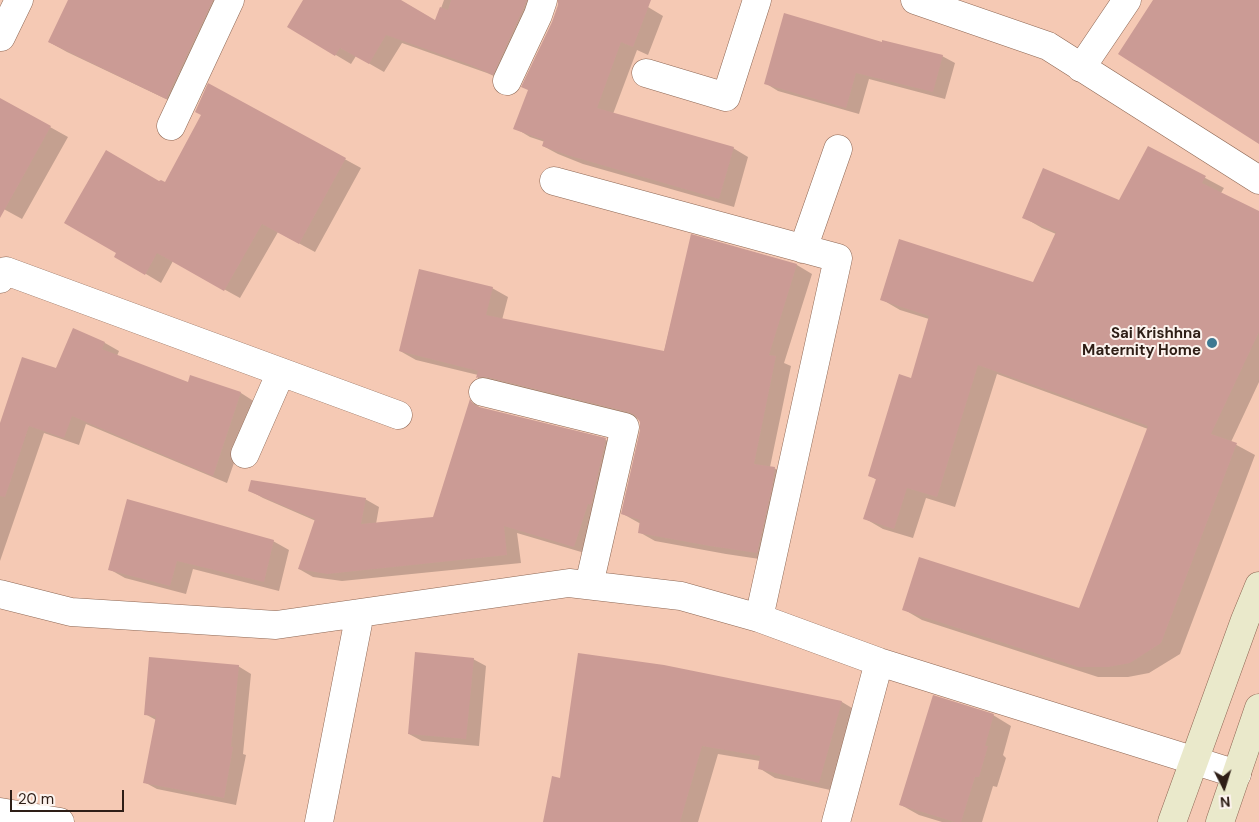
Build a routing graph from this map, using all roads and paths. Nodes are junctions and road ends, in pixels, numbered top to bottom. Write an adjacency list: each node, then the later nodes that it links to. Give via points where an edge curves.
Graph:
1 (19, 0): 7 (street)
2 (230, 0): 11 (street)
3 (543, 0): 10 (street)
4 (757, 0): 9 (street, via 726,97)
5 (915, 0): 8 (street, via 1048,46)
6 (1127, 0): 8 (street)
7 (0, 36)
8 (1081, 68): 13 (street)
9 (646, 73)
10 (507, 81)
11 (171, 126)
12 (838, 149): 15 (street)
13 (1259, 180)
14 (554, 181): 15 (street)
15 (803, 249): 25 (street, via 838,258)
16 (0, 279): 17 (street, via 6,271)
17 (282, 372): 19 (street); 20 (street)
18 (483, 392): 21 (street, via 625,427)
19 (398, 414)
20 (245, 454)
21 (589, 586): 24 (street, via 569,583); 25 (street, via 682,596)
22 (1259, 586): 28 (main road)
23 (0, 594): 24 (street, via 71,612 276,625)
24 (360, 613): 32 (street)
25 (760, 618): 26 (street)
26 (879, 662): 28 (street); 33 (street)
27 (1259, 708): 29 (main road)
28 (1194, 761): 29 (street); 34 (main road)
29 (1237, 774): 35 (main road)
30 (0, 812): 31 (street)
31 (60, 822)
32 (319, 822)
33 (836, 822)
34 (1172, 822)
35 (1220, 822)

